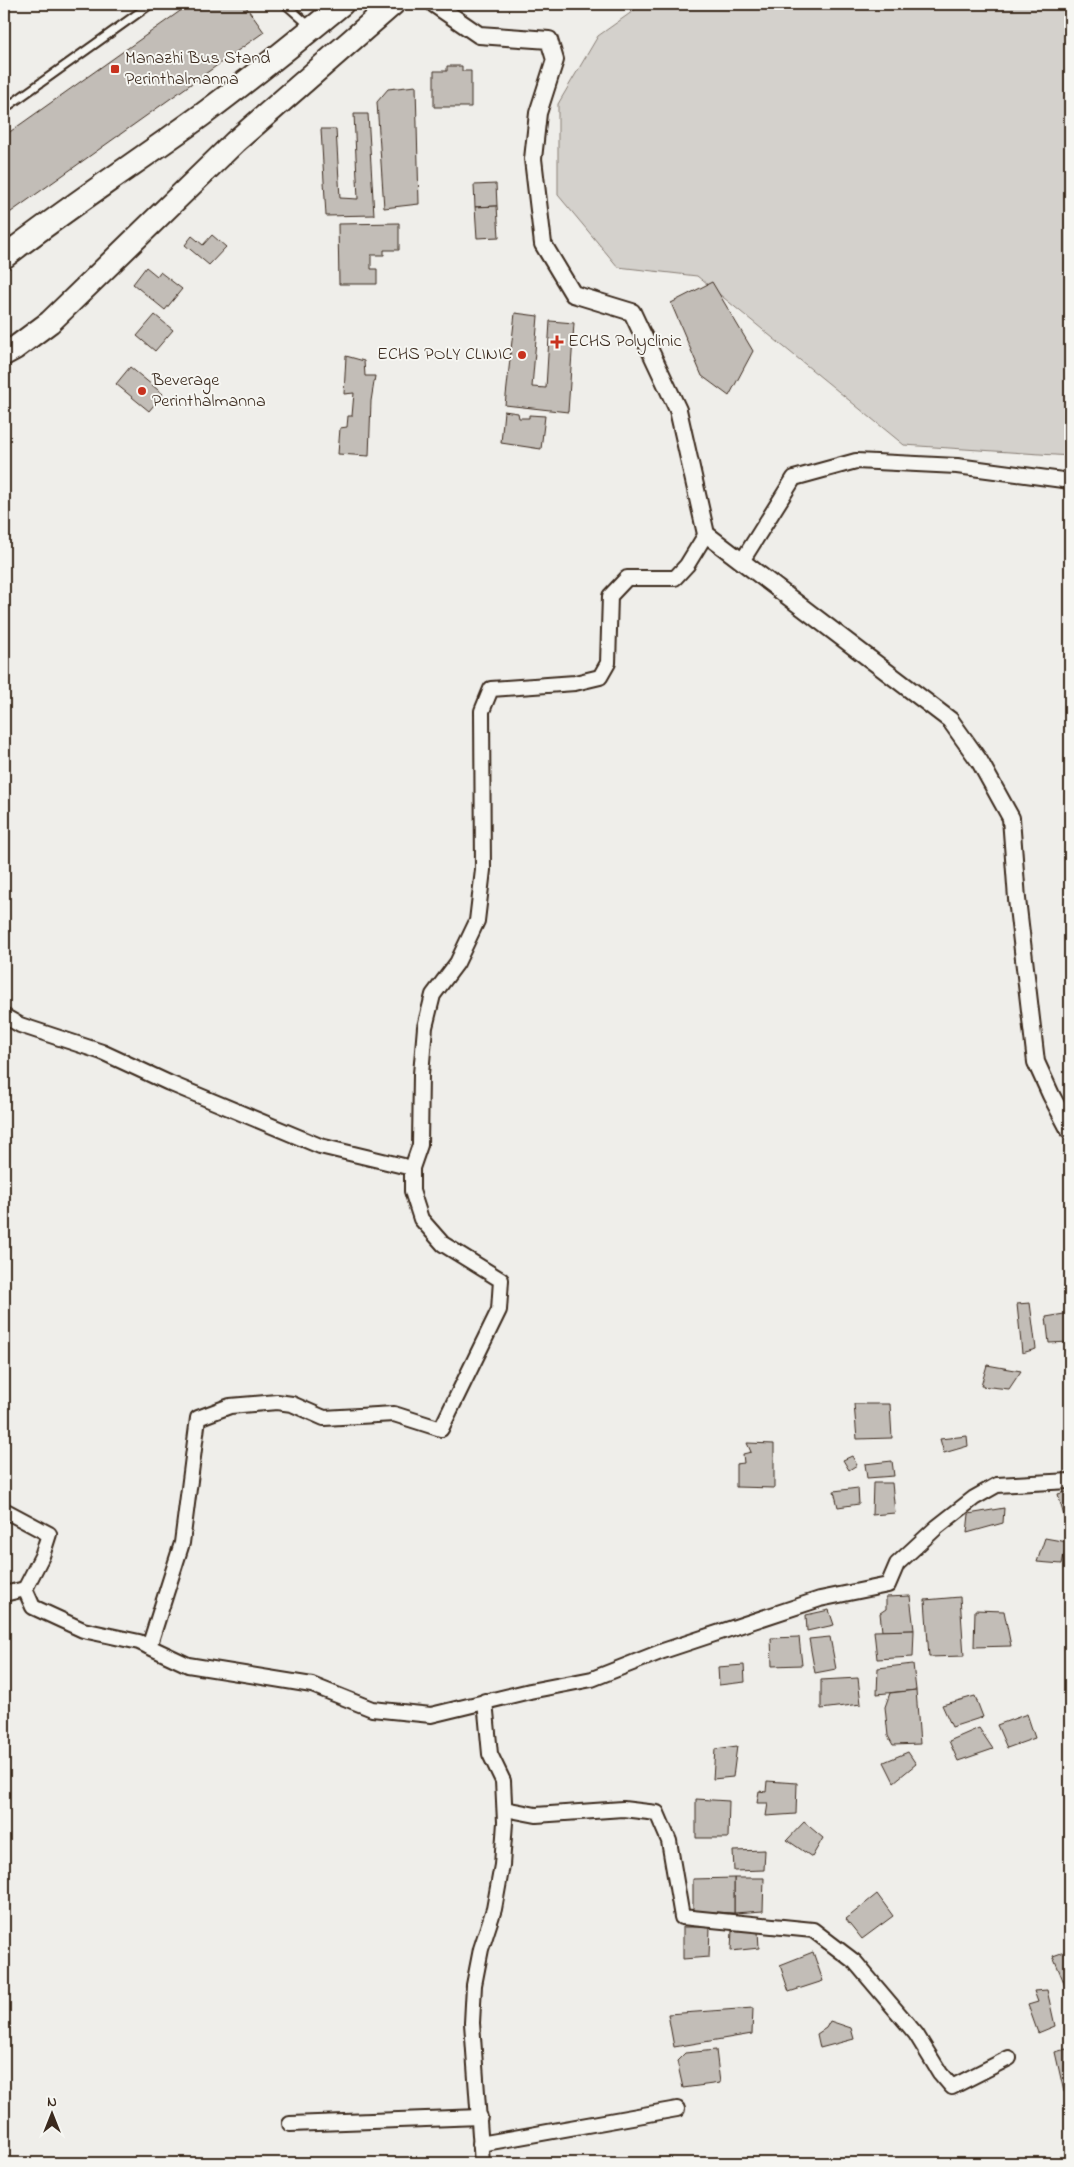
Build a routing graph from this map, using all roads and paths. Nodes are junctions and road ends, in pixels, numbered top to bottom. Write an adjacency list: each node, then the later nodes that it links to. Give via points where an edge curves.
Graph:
1 (151, 4): 7 (lane)
2 (284, 4): 6 (lane)
3 (342, 4): 6 (highway)
4 (393, 4): 9 (highway, via 235,142 50,322)
5 (434, 4): 11 (street, via 479,35 549,40 555,60 538,113 533,159 543,244 573,294 632,312 678,410)
6 (313, 28): 8 (highway, via 202,115)
7 (4, 108)
8 (5, 254)
9 (4, 354)
10 (1070, 481): 12 (street, via 957,466 856,460 794,478)
11 (706, 534): 12 (street); 15 (street, via 675,578 628,578 610,596 608,663 600,677 575,683 491,689 482,711 483,870 477,921 457,963 433,995 425,1027 420,1145)
12 (742, 561): 14 (street, via 950,720 980,762 1011,818 1016,899 1036,1062)
13 (4, 1016): 15 (street, via 20,1025 102,1052 169,1084 320,1146)
14 (1070, 1131)
15 (412, 1168): 20 (street, via 412,1191 421,1219 443,1244 501,1280 499,1310 441,1429 394,1414 324,1418 292,1404 278,1402 230,1406 198,1418 182,1543)
16 (1070, 1480): 21 (street, via 997,1485 974,1498 897,1564 888,1585 820,1598 663,1651 592,1679)
17 (4, 1510): 18 (street, via 49,1534)
18 (25, 1589): 19 (street); 20 (street, via 33,1607 83,1630)
19 (4, 1594)
20 (149, 1647): 21 (street, via 188,1665 312,1685 372,1709 431,1715)
21 (485, 1701): 22 (street, via 490,1754 503,1781)
22 (504, 1809): 23 (street, via 536,1815 624,1809 657,1813 669,1841 682,1918 813,1930 854,1962 916,2034 952,2087); 25 (street, via 502,1865 474,1985 472,2024)
23 (1009, 2058)
24 (677, 2109): 27 (street)
25 (480, 2117): 26 (street); 27 (street)
26 (290, 2124)
27 (480, 2144): 28 (street)
28 (482, 2163)

